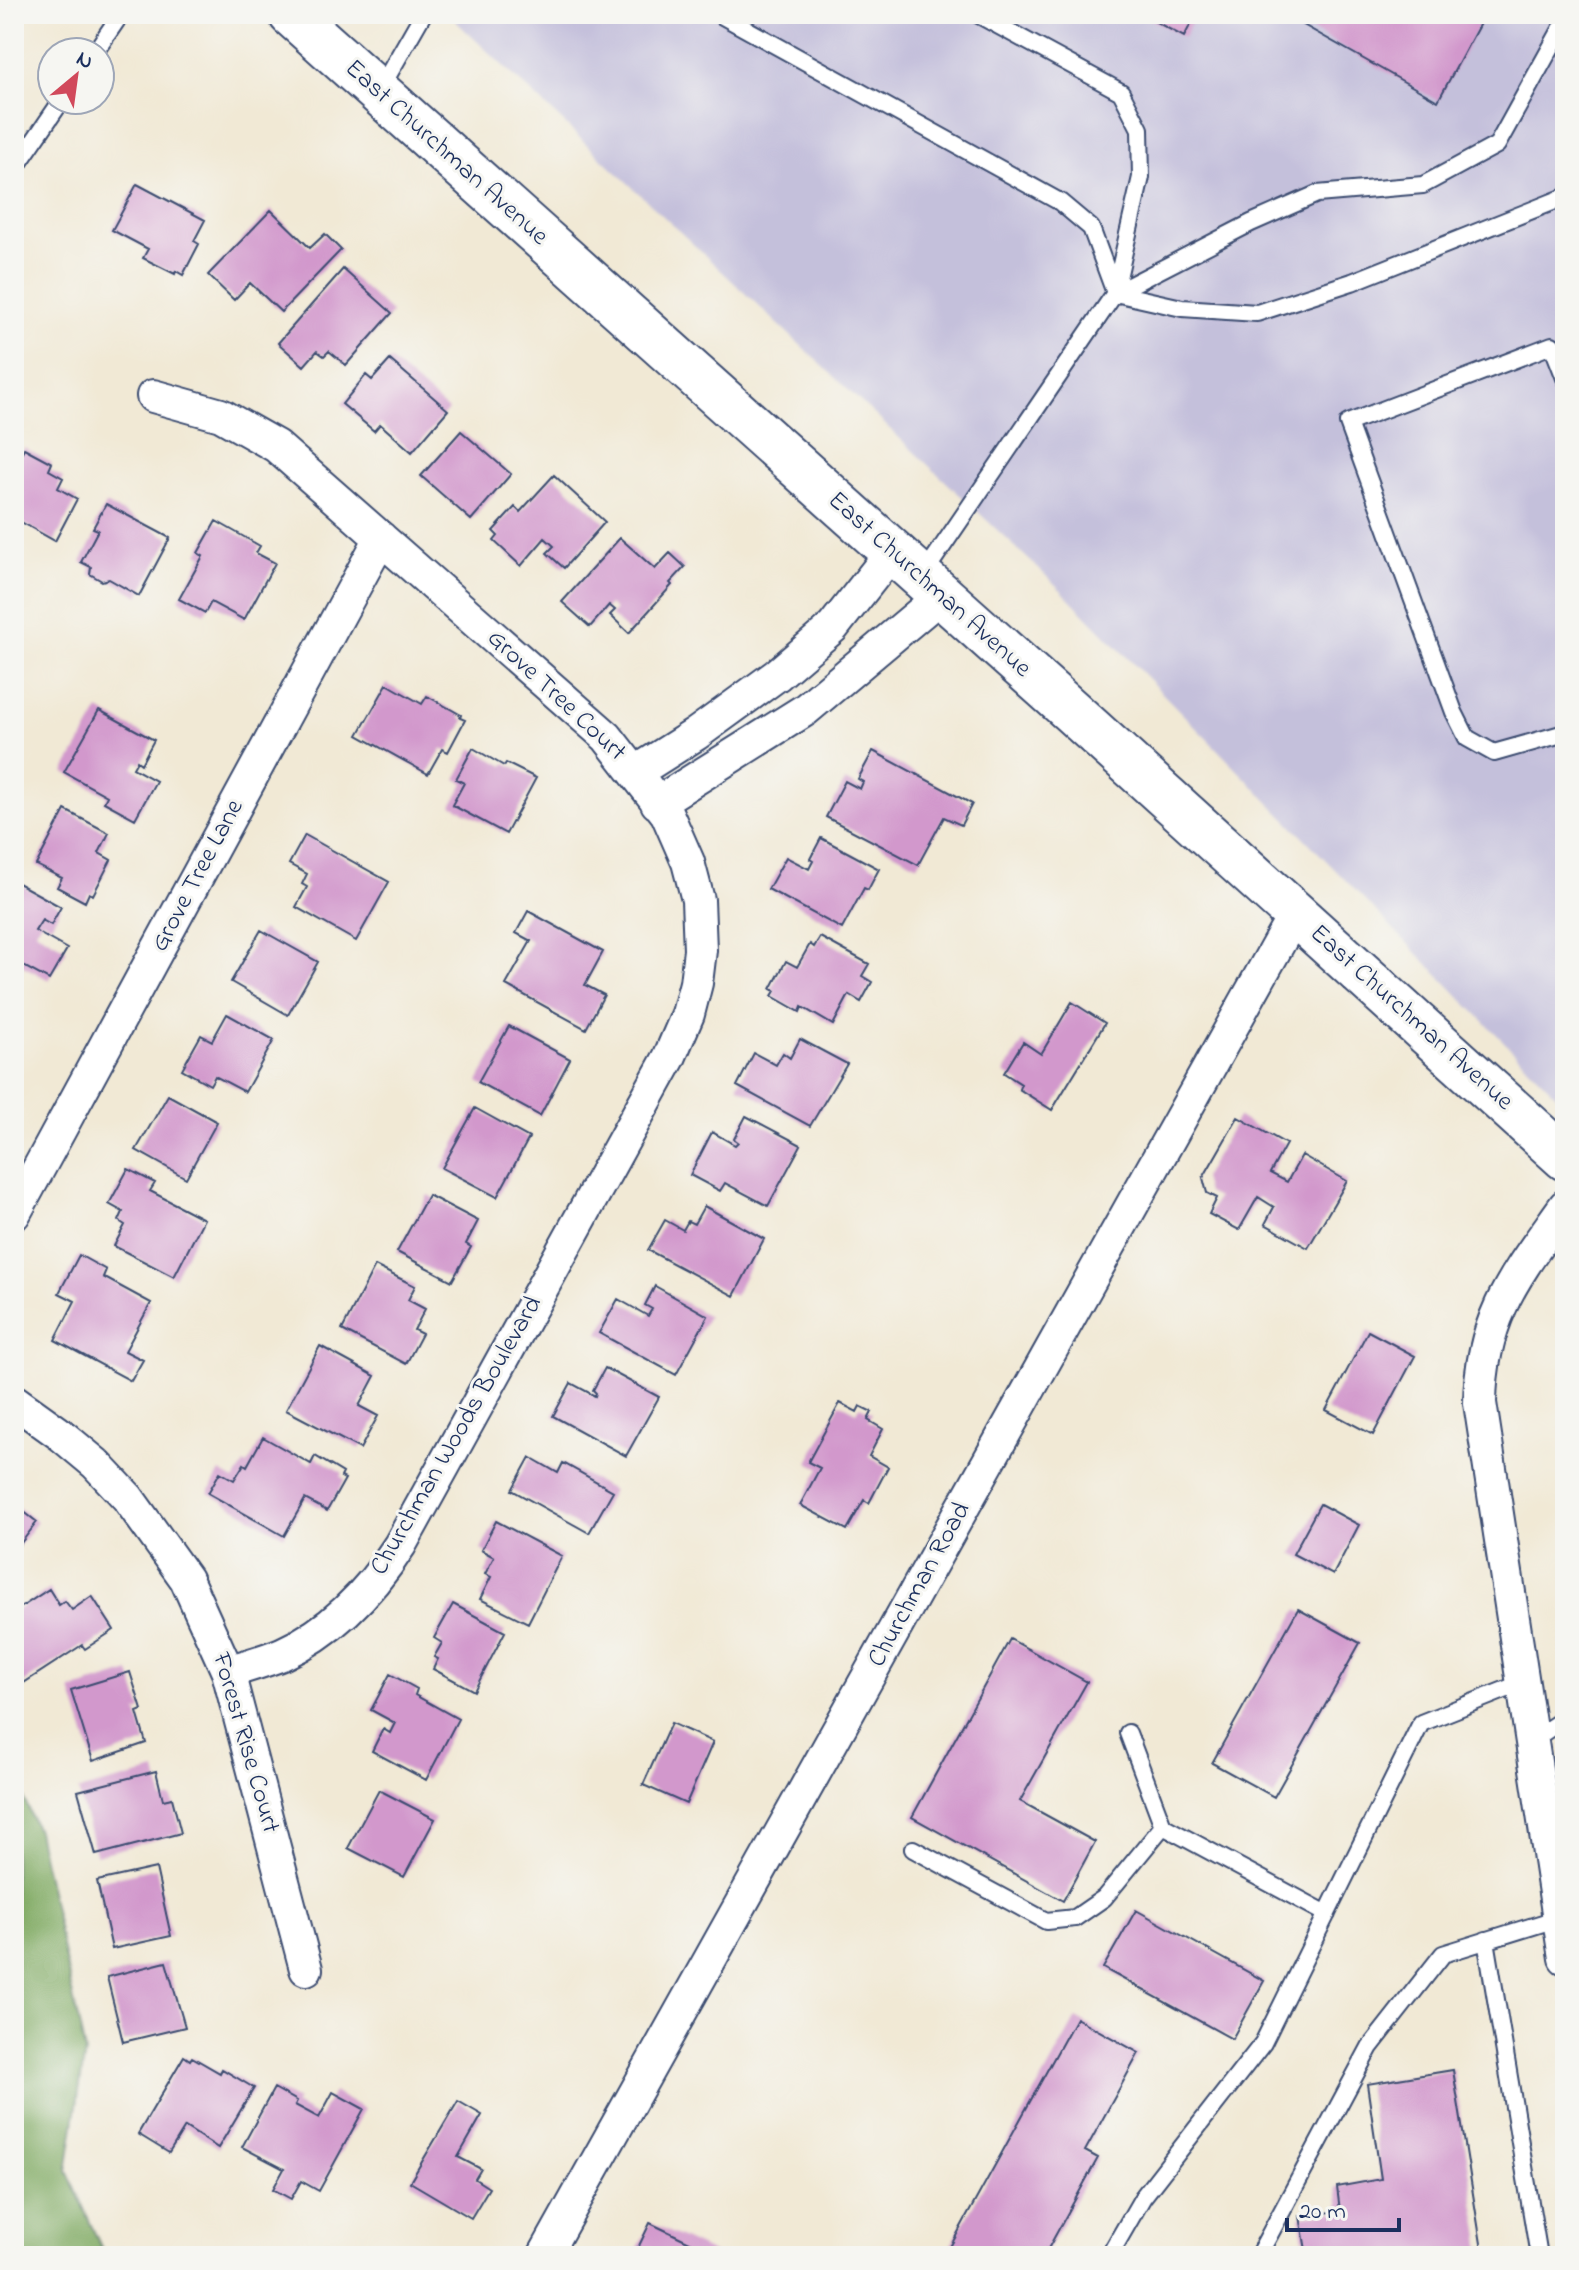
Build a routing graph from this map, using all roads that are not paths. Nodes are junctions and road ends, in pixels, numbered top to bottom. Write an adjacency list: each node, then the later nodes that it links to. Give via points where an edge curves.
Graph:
1 (121, 14): 7 (lane)
2 (291, 14): 8 (street, East Churchman Avenue)
3 (423, 14): 8 (lane)
4 (719, 14): 12 (lane, via 1060,202 1091,228)
5 (977, 14): 12 (lane, via 1121,92 1140,129 1141,177)
6 (1565, 22): 12 (lane, via 1497,145 1423,185 1317,194)
7 (106, 36)
8 (378, 93): 16 (street, East Churchman Avenue)
9 (51, 116): 10 (lane)
10 (14, 170)
11 (1565, 197): 12 (lane, via 1352,282 1257,313 1182,308)
12 (1115, 293): 16 (lane)
13 (1565, 378): 17 (lane, via 1552,345 1348,423 1467,738 1494,753)
14 (153, 396): 15 (street, Grove Tree Court, via 221,415 276,446)
15 (381, 538): 18 (street, Grove Tree Court, via 607,737); 23 (street, Grove Tree Lane)
16 (918, 575): 18 (street, via 833,627 777,675); 19 (street, via 805,710); 20 (street, East Churchman Avenue)
17 (1565, 733)
18 (636, 772): 19 (street, Grove Tree Court)
19 (657, 803): 24 (street, Grove Tree Court, via 672,824 698,900 696,983 669,1058)
20 (1295, 914): 21 (street, East Churchman Avenue); 38 (street, Churchman Road)
21 (1565, 1158)
22 (1565, 1206): 27 (street, via 1501,1301 1480,1373 1480,1403)
23 (14, 1214)
24 (556, 1263): 26 (street, Churchman Woods Boulevard, via 408,1531 371,1587 308,1639)
25 (14, 1401): 26 (street, Forest Rise Court, via 96,1464 128,1498 186,1579)
26 (228, 1672): 37 (street, Forest Rise Court)
27 (1522, 1683): 30 (street); 34 (lane, via 1421,1723)
28 (1565, 1718): 30 (lane)
29 (1128, 1733): 31 (lane)
30 (1531, 1741): 33 (street)
31 (1163, 1826): 32 (lane, via 1104,1898 1075,1918 1046,1921); 34 (lane)
32 (913, 1849)
33 (1560, 1910): 35 (lane); 36 (street)
34 (1327, 1914): 39 (lane, via 1263,2043 1143,2197)
35 (1486, 1940): 40 (lane, via 1443,1954 1370,2047); 41 (lane)
36 (1565, 1958)
37 (306, 1969)
38 (544, 2256)
39 (1109, 2256)
40 (1258, 2256)
41 (1539, 2256)

